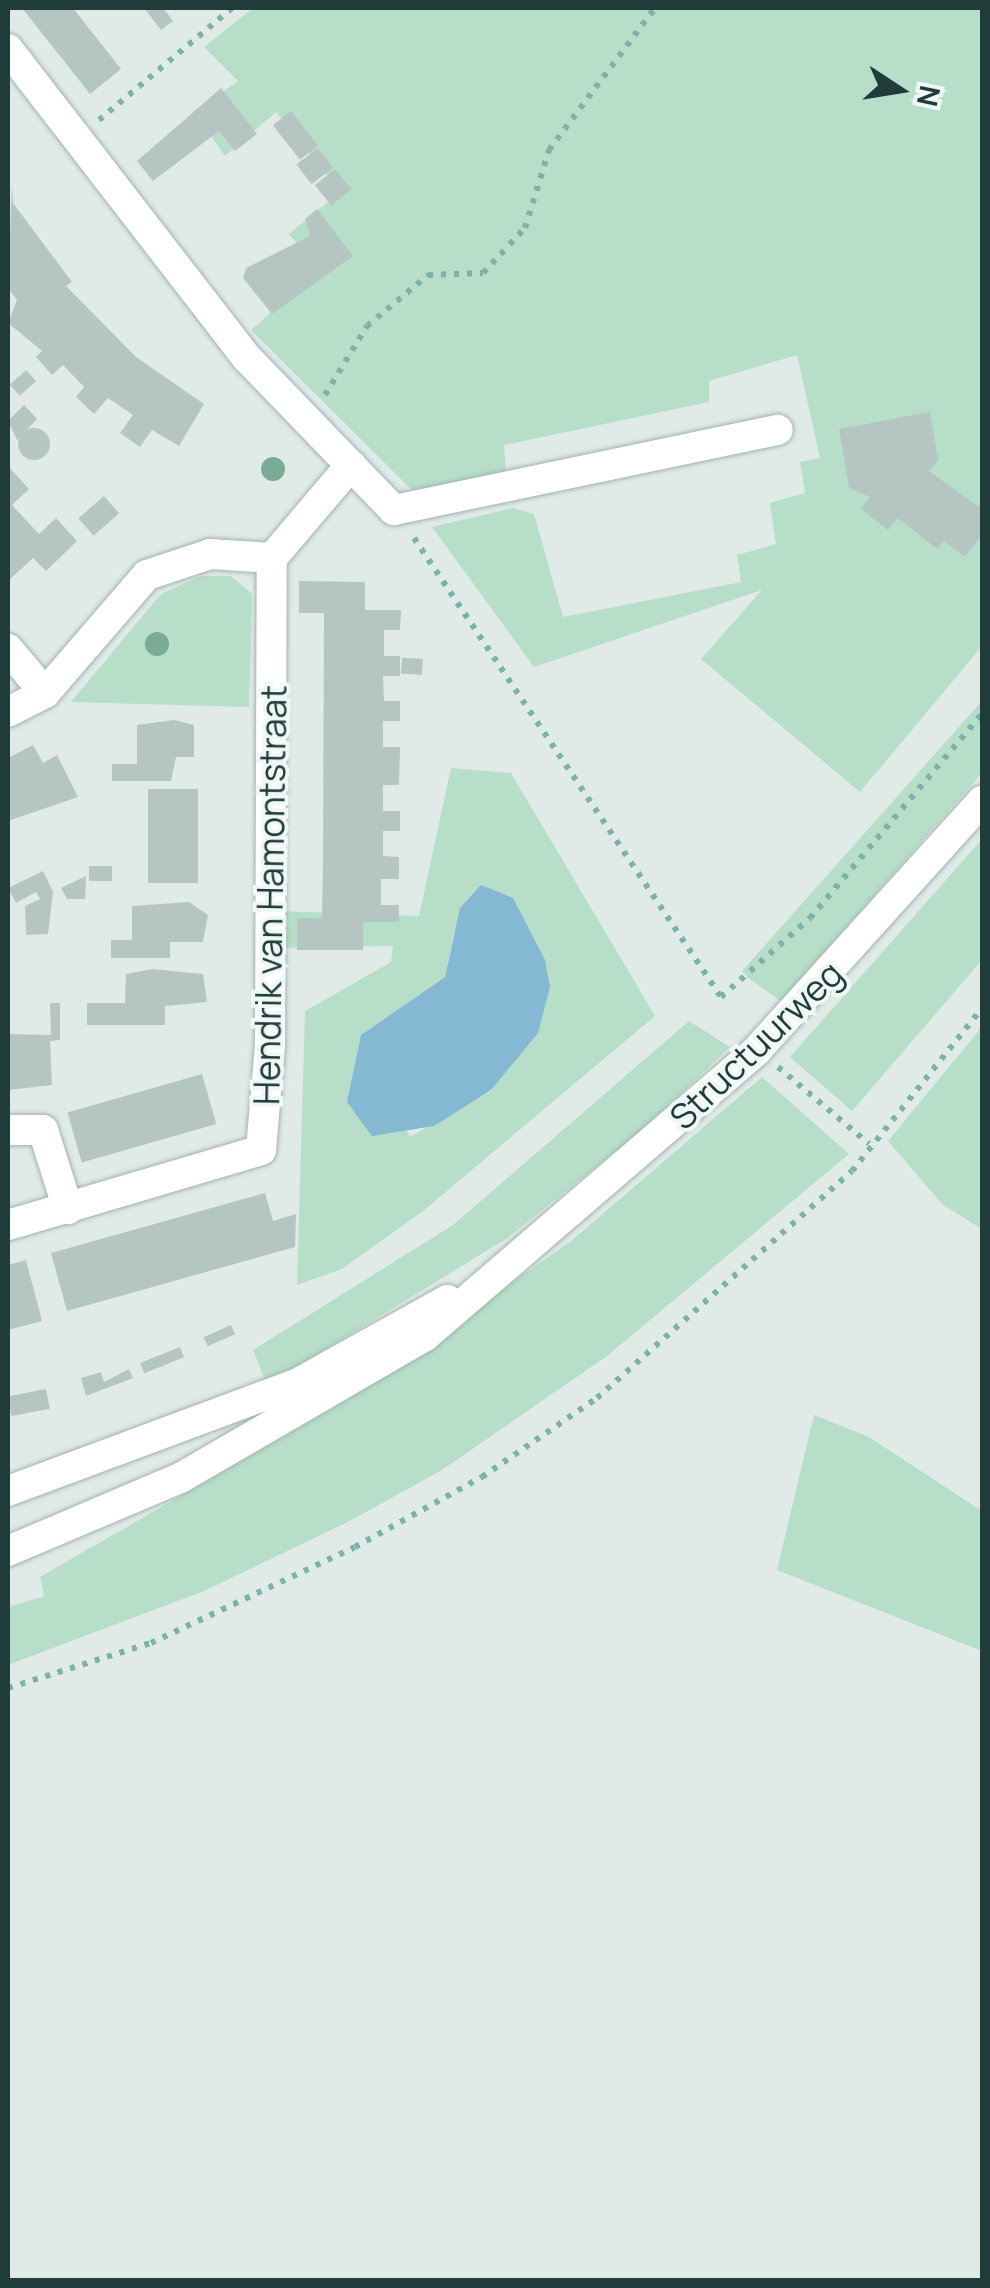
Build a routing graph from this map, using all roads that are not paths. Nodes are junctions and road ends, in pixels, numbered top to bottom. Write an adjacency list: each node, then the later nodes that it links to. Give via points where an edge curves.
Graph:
1 (8, 48): 3 (street, via 74,140)
2 (778, 430): 3 (street, via 394,510)
3 (351, 465): 4 (street)
4 (272, 558): 6 (street, via 210,554 146,575); 10 (street, Hendrik van Hamontstraat, via 270,1046 260,1150)
5 (8, 650): 6 (street)
6 (45, 693): 7 (street)
7 (8, 712)
8 (982, 801): 12 (street, Structuurweg, via 758,1050)
9 (8, 1130): 10 (street, via 42,1130)
10 (68, 1209): 11 (street, Hendrik van Hamontstraat)
11 (8, 1225)
12 (506, 1266): 13 (street, Structuurweg, via 298,1383); 14 (street, Structuurweg, via 425,1336 308,1408 182,1477)
13 (8, 1491)
14 (8, 1551)

